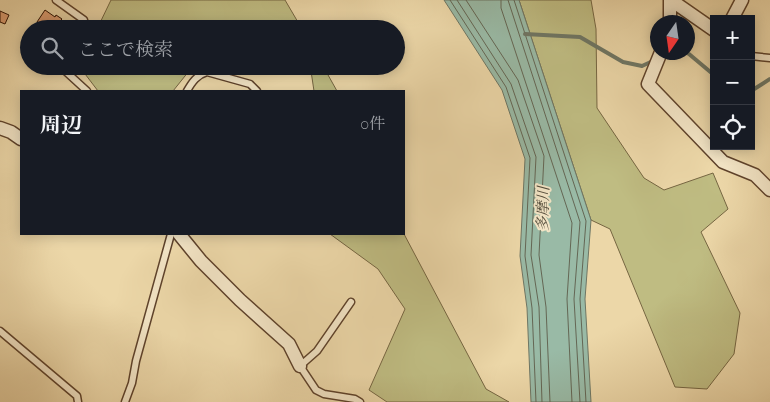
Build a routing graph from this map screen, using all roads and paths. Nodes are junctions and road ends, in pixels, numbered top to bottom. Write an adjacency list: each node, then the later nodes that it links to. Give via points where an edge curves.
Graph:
1 (56, 0): 6 (lane)
2 (670, 0): 4 (street); 7 (street)
3 (742, 0): 5 (street)
4 (670, 15)
5 (734, 15)
6 (84, 20)
7 (710, 27)
8 (755, 56): 9 (lane)
9 (770, 58)
10 (658, 60): 19 (street, via 648,84 723,162 755,175)
11 (70, 75): 14 (lane)
12 (200, 75): 15 (lane)
13 (218, 75): 16 (lane, via 250,84)
14 (86, 90)
15 (188, 90)
16 (256, 90)
17 (0, 128): 18 (street)
18 (20, 138)
19 (770, 190)
20 (171, 235): 26 (lane)
21 (180, 235): 24 (street, via 200,261 289,344)
22 (351, 302): 24 (lane, via 317,351)
23 (0, 331): 25 (lane, via 77,396)
24 (300, 366): 27 (lane, via 316,390)
25 (78, 402)
26 (125, 402)
27 (360, 402)

